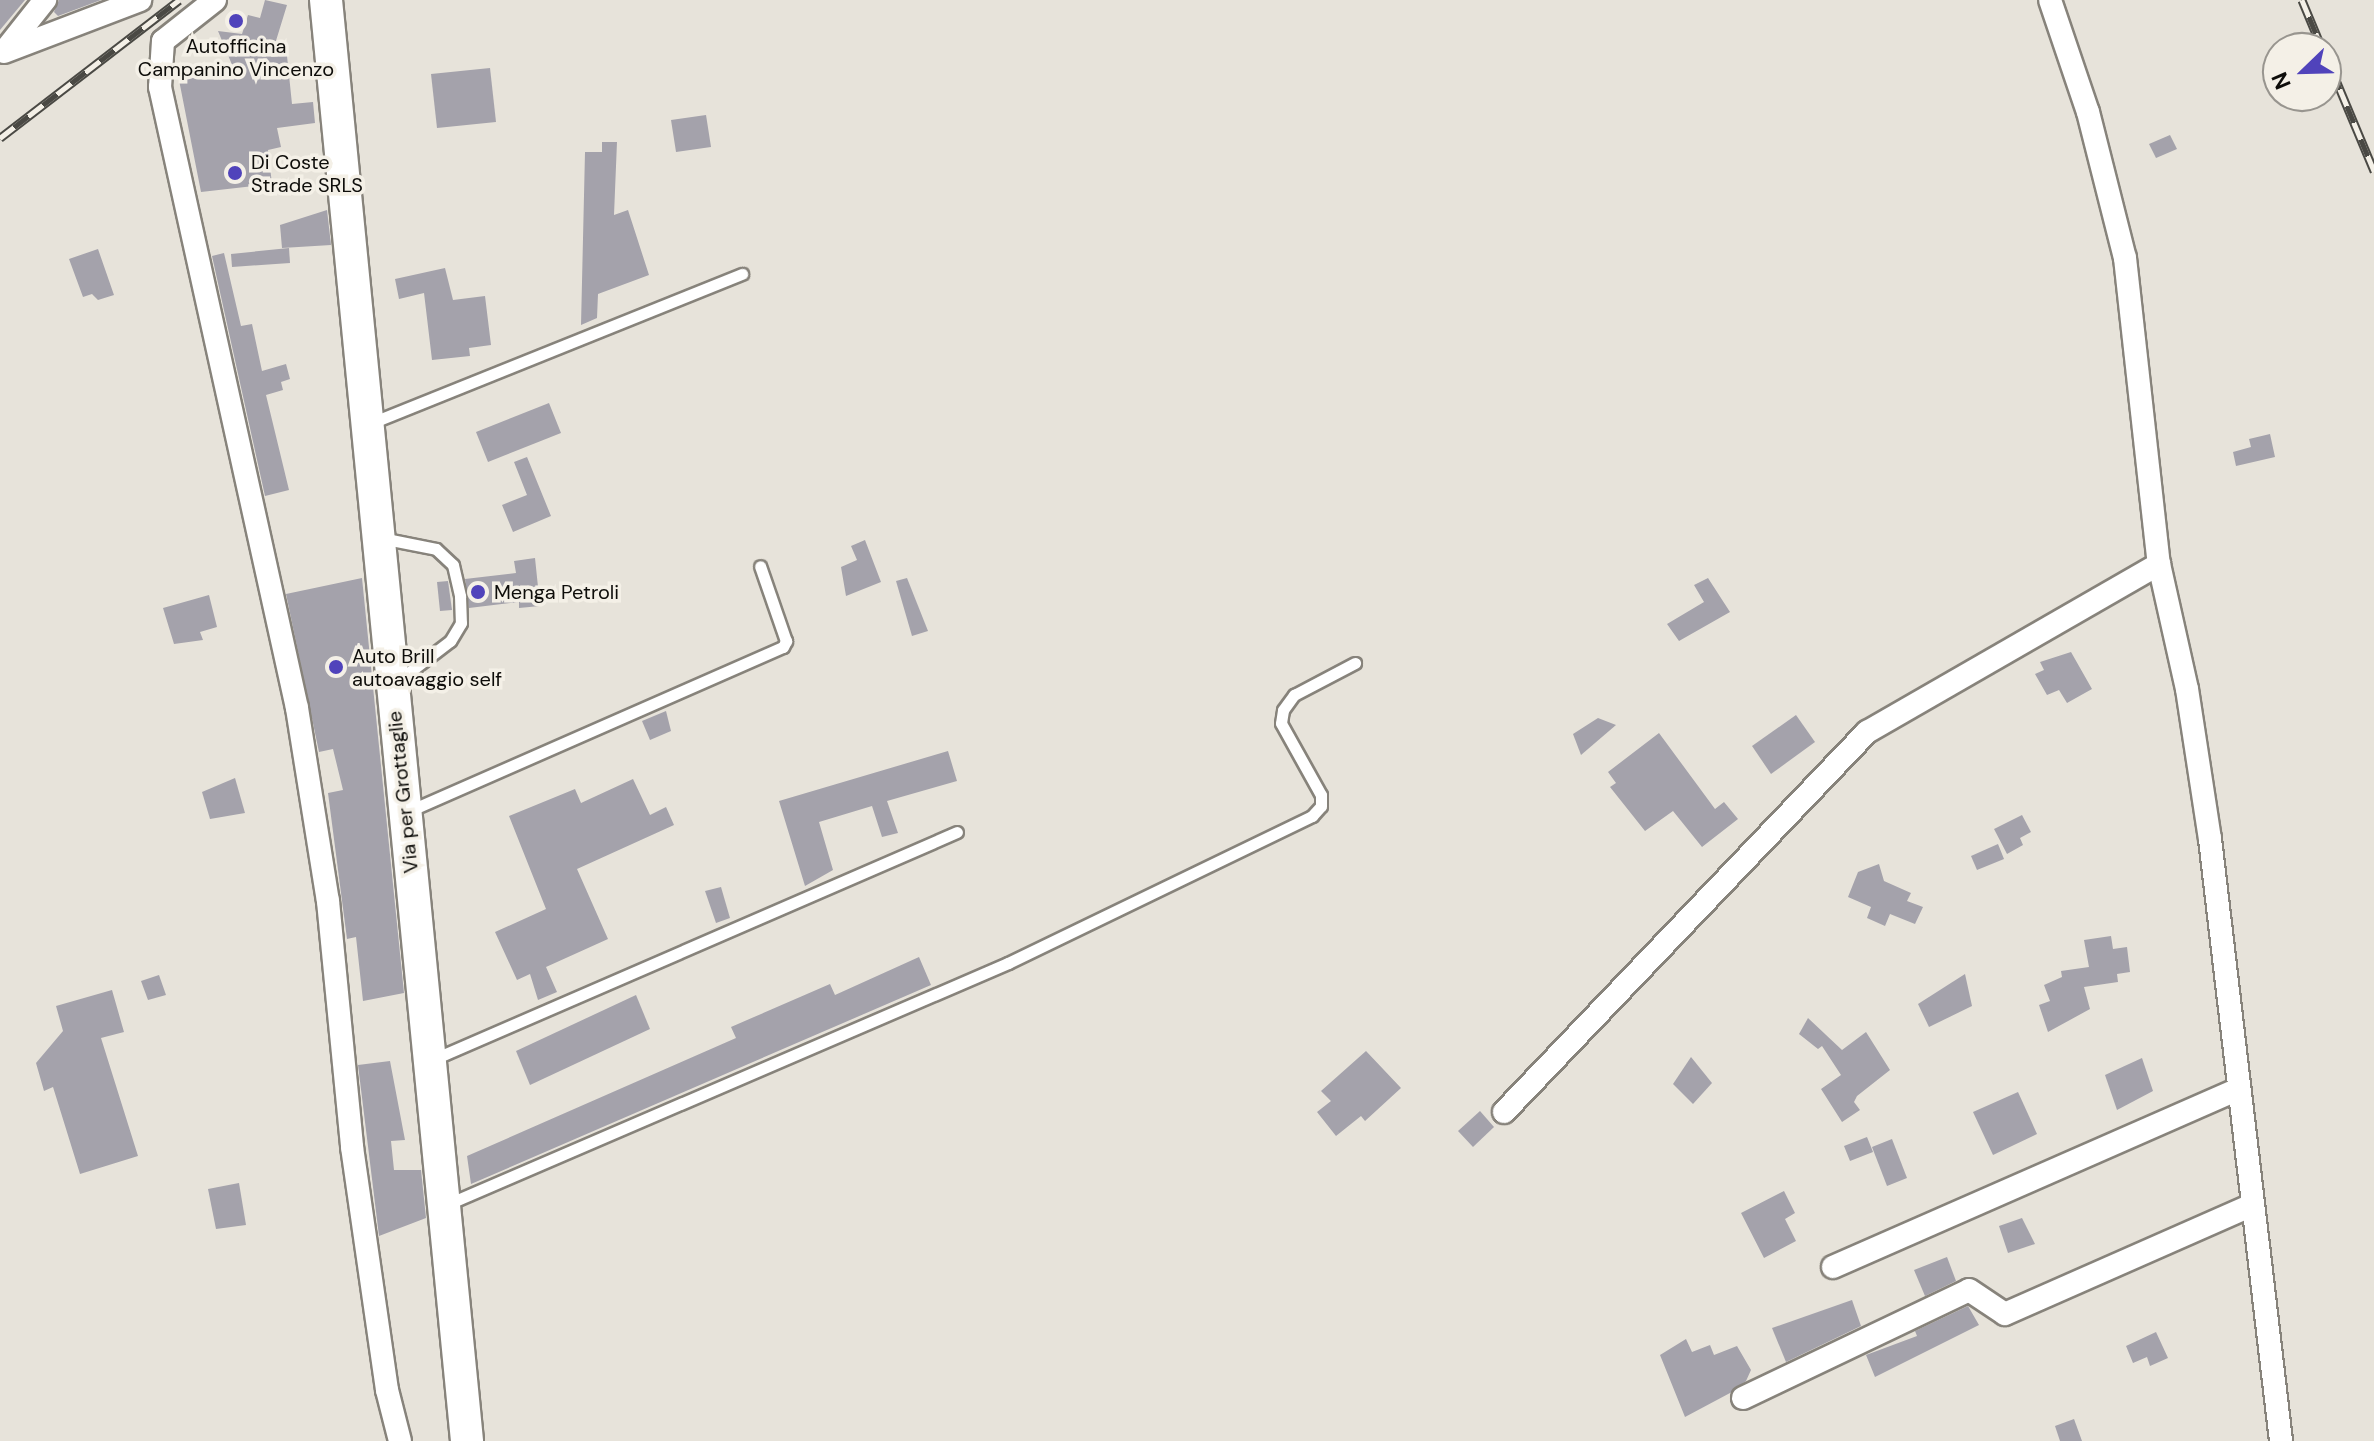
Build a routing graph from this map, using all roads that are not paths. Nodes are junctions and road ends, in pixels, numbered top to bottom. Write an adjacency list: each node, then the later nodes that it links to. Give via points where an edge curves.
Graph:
1 (45, 0): 6 (street)
2 (140, 0): 6 (street)
3 (215, 0): 23 (street, via 163,41 160,87 297,708 328,901 357,1178 387,1390)
4 (326, 0): 8 (street, Via per Grottaglie)
5 (2050, 0): 10 (street, via 2088,112 2125,258)
6 (2, 54)
7 (742, 274): 8 (lane)
8 (367, 425): 9 (street, Via per Grottaglie)
9 (378, 538): 13 (street, Via per Grottaglie); 13 (lane, via 436,549 453,565 460,596 461,623 450,641)
10 (2159, 564): 17 (street, via 2190,704); 18 (street, via 1867,732)
11 (760, 566): 14 (lane, via 786,641 783,647)
12 (1355, 663): 19 (lane, via 1294,695 1283,710 1281,723 1321,795 1321,806 1312,816 1008,963)
13 (392, 685): 14 (street, Via per Grottaglie)
14 (405, 812): 16 (street, Via per Grottaglie)
15 (957, 832): 16 (lane)
16 (429, 1060): 19 (street, Via per Grottaglie)
17 (2239, 1089): 20 (street); 21 (street)
18 (1504, 1112)
19 (444, 1205): 24 (street, Via per Grottaglie)
20 (2252, 1205): 22 (street, via 2005,1314 1969,1290); 25 (street)
21 (1833, 1267)
22 (1743, 1398)
23 (400, 1441)
24 (467, 1441)
25 (2281, 1441)

